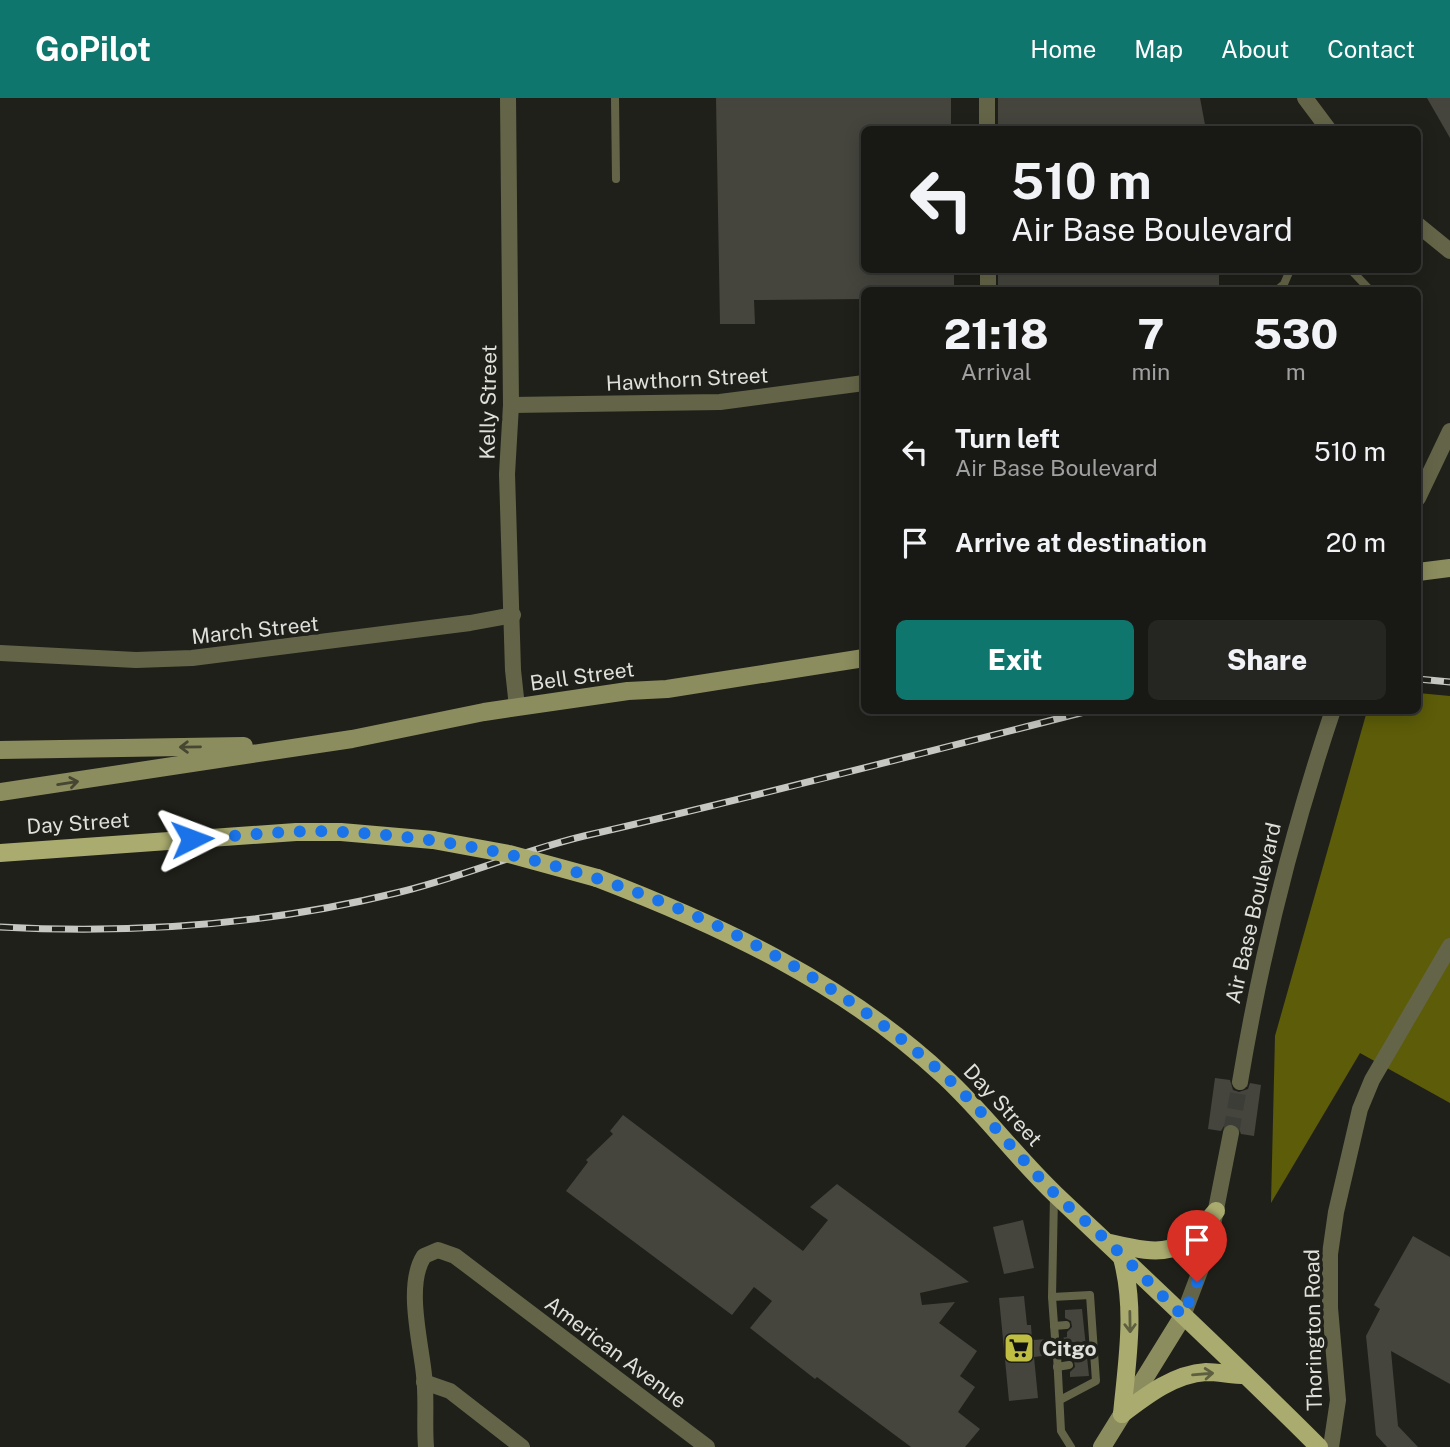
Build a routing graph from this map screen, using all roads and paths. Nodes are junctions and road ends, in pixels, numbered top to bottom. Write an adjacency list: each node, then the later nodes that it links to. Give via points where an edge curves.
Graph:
1 (508, 98): 13 (street, Kelly Street)
2 (615, 98): 7 (lane)
3 (987, 98): 5 (street)
4 (1305, 98): 6 (street)
5 (987, 126)
6 (1325, 126)
7 (616, 179)
8 (1421, 227): 9 (street)
9 (1450, 251)
10 (1354, 273): 11 (lane)
11 (1367, 287)
12 (861, 383): 13 (street, Hawthorn Street, via 720,402)
13 (512, 405): 18 (street, Kelly Street, via 508,474)
14 (1450, 431): 15 (street)
15 (1421, 492)
16 (1450, 568): 17 (main road)
17 (1421, 572)
18 (513, 615): 19 (street, March Street, via 192,659); 21 (street, Kelly Street)
19 (0, 653)
20 (861, 658): 21 (main road, Bell Street)
21 (517, 708): 23 (main road, Bell Street)
22 (1332, 714): 28 (street, Air Base Boulevard, via 1276,908)
23 (307, 746): 24 (main road, Bell Street, one-way to 24); 25 (main road, Bell Street, one-way to 23)
24 (0, 750)
25 (0, 792)
26 (3, 849): 30 (main road, Day Street, bridge, via 341,832 433,840 597,878 740,938 846,1000 944,1075)
27 (1450, 946): 51 (street, Thorington Road, via 1372,1080 1360,1109 1336,1212 1329,1278 1338,1400)
28 (1240, 1082)
29 (1231, 1132): 31 (street)
30 (1054, 1193): 32 (main road, Day Street); 33 (lane)
31 (1216, 1211): 32 (main road, via 1195,1236 1177,1248 1156,1252); 34 (street, via 1208,1250)
32 (1115, 1249): 34 (main road, Day Street); 44 (main road, one-way to 44, via 1129,1285 1130,1337)
33 (1052, 1297): 36 (lane); 43 (lane, via 1090,1295 1089,1344 1096,1381)
34 (1183, 1316): 41 (main road, Day Street); 44 (main road)
35 (1066, 1325): 36 (lane)
36 (1054, 1326): 37 (lane)
37 (1055, 1338)
38 (1056, 1355): 40 (lane)
39 (1069, 1365): 40 (lane)
40 (1058, 1367): 43 (lane)
41 (1245, 1375): 44 (main road, one-way to 41, via 1153,1390 1184,1376 1206,1372); 50 (main road, Day Street)
42 (424, 1382): 46 (street); 47 (street, via 450,1391); 48 (street, American Avenue, via 417,1274 424,1256 438,1250 447,1252)
43 (1060, 1400): 49 (lane, via 1061,1431)
44 (1122, 1414): 45 (main road)
45 (1107, 1445)
46 (426, 1447)
47 (523, 1447)
48 (708, 1447)
49 (1071, 1447)
50 (1319, 1447)
51 (1331, 1447)

